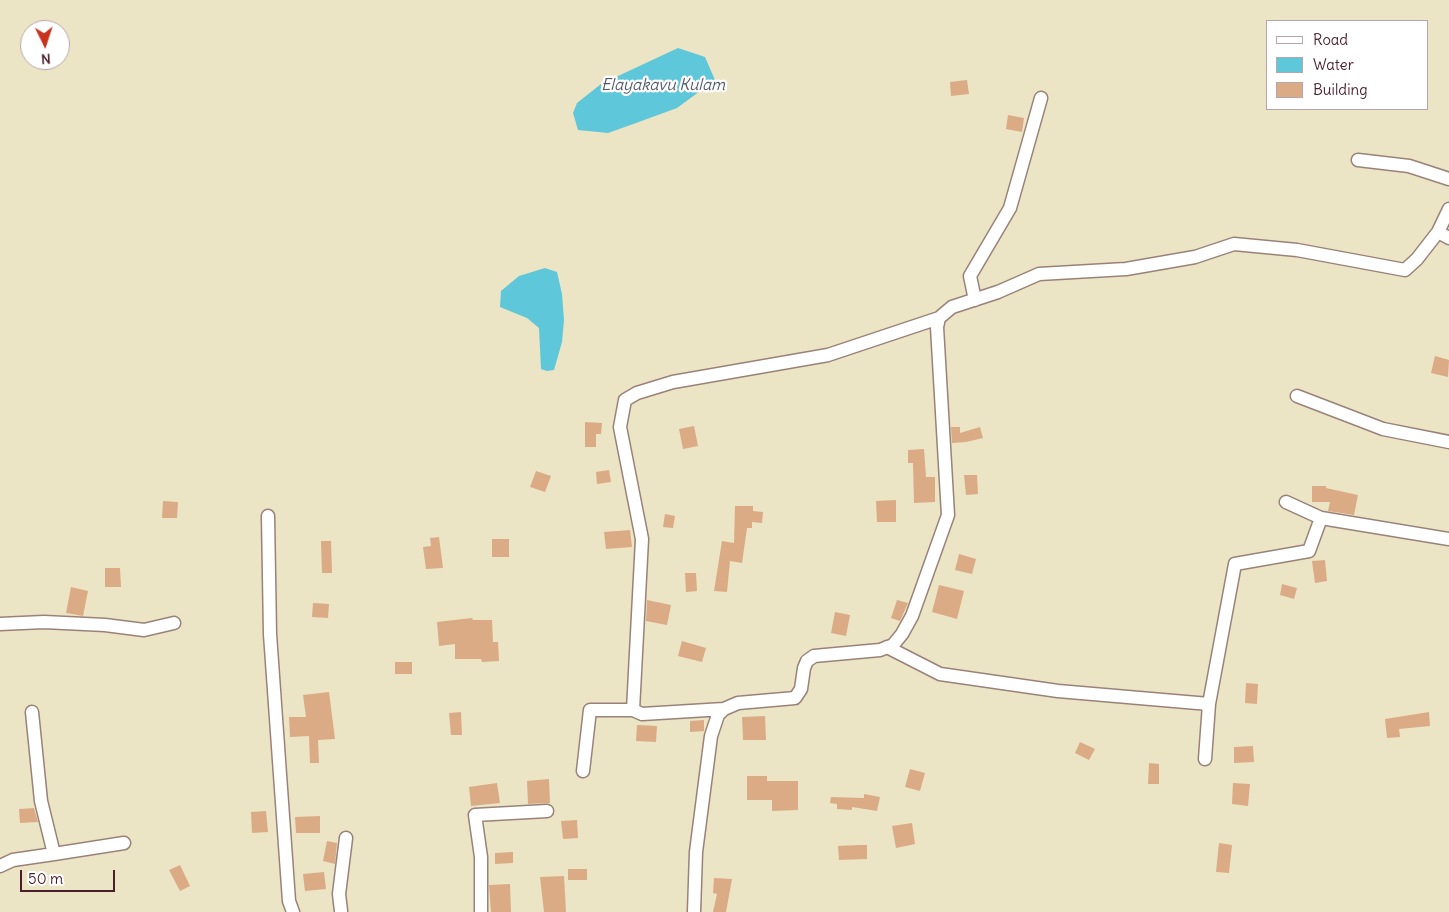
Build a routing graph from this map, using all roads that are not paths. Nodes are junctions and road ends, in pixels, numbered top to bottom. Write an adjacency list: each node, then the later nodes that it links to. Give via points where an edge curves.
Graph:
1 (1041, 98): 6 (street, via 1010,208 970,276)
2 (1358, 160): 3 (street, via 1409,166)
3 (1449, 179)
4 (1449, 209): 5 (street)
5 (1443, 235): 6 (street, via 1405,270 1297,250 1234,244 1196,257 1126,269 1039,274)
6 (975, 300): 7 (street, via 952,307)
7 (939, 318): 16 (street, via 948,515 912,616 902,634); 19 (street, via 828,355 673,382 625,400 620,427 642,539)
8 (1297, 396): 9 (street, via 1383,430)
9 (1449, 442)
10 (1286, 502): 12 (street)
11 (268, 516): 28 (street, via 270,634 289,900)
12 (1321, 518): 13 (street); 17 (street, via 1309,551 1235,564)
13 (1449, 539)
14 (0, 624): 15 (street, via 79,623 144,630)
15 (174, 624)
16 (887, 647): 17 (street, via 940,674 1058,691); 18 (street, via 814,656 807,661 801,689 795,698 738,703)
17 (1209, 704): 21 (street)
18 (724, 709): 19 (street, via 642,714); 31 (street, via 714,722 710,736 696,852)
19 (633, 710): 22 (street, via 590,710)
20 (32, 712): 26 (street, via 41,801)
21 (1205, 759)
22 (583, 770)
23 (547, 811): 30 (street, via 475,815 481,857)
24 (346, 838): 29 (street, via 339,894)
25 (124, 843): 26 (street)
26 (54, 854): 27 (street, via 13,860)
27 (0, 866)
28 (293, 912)
29 (341, 912)
30 (481, 912)
31 (694, 912)

